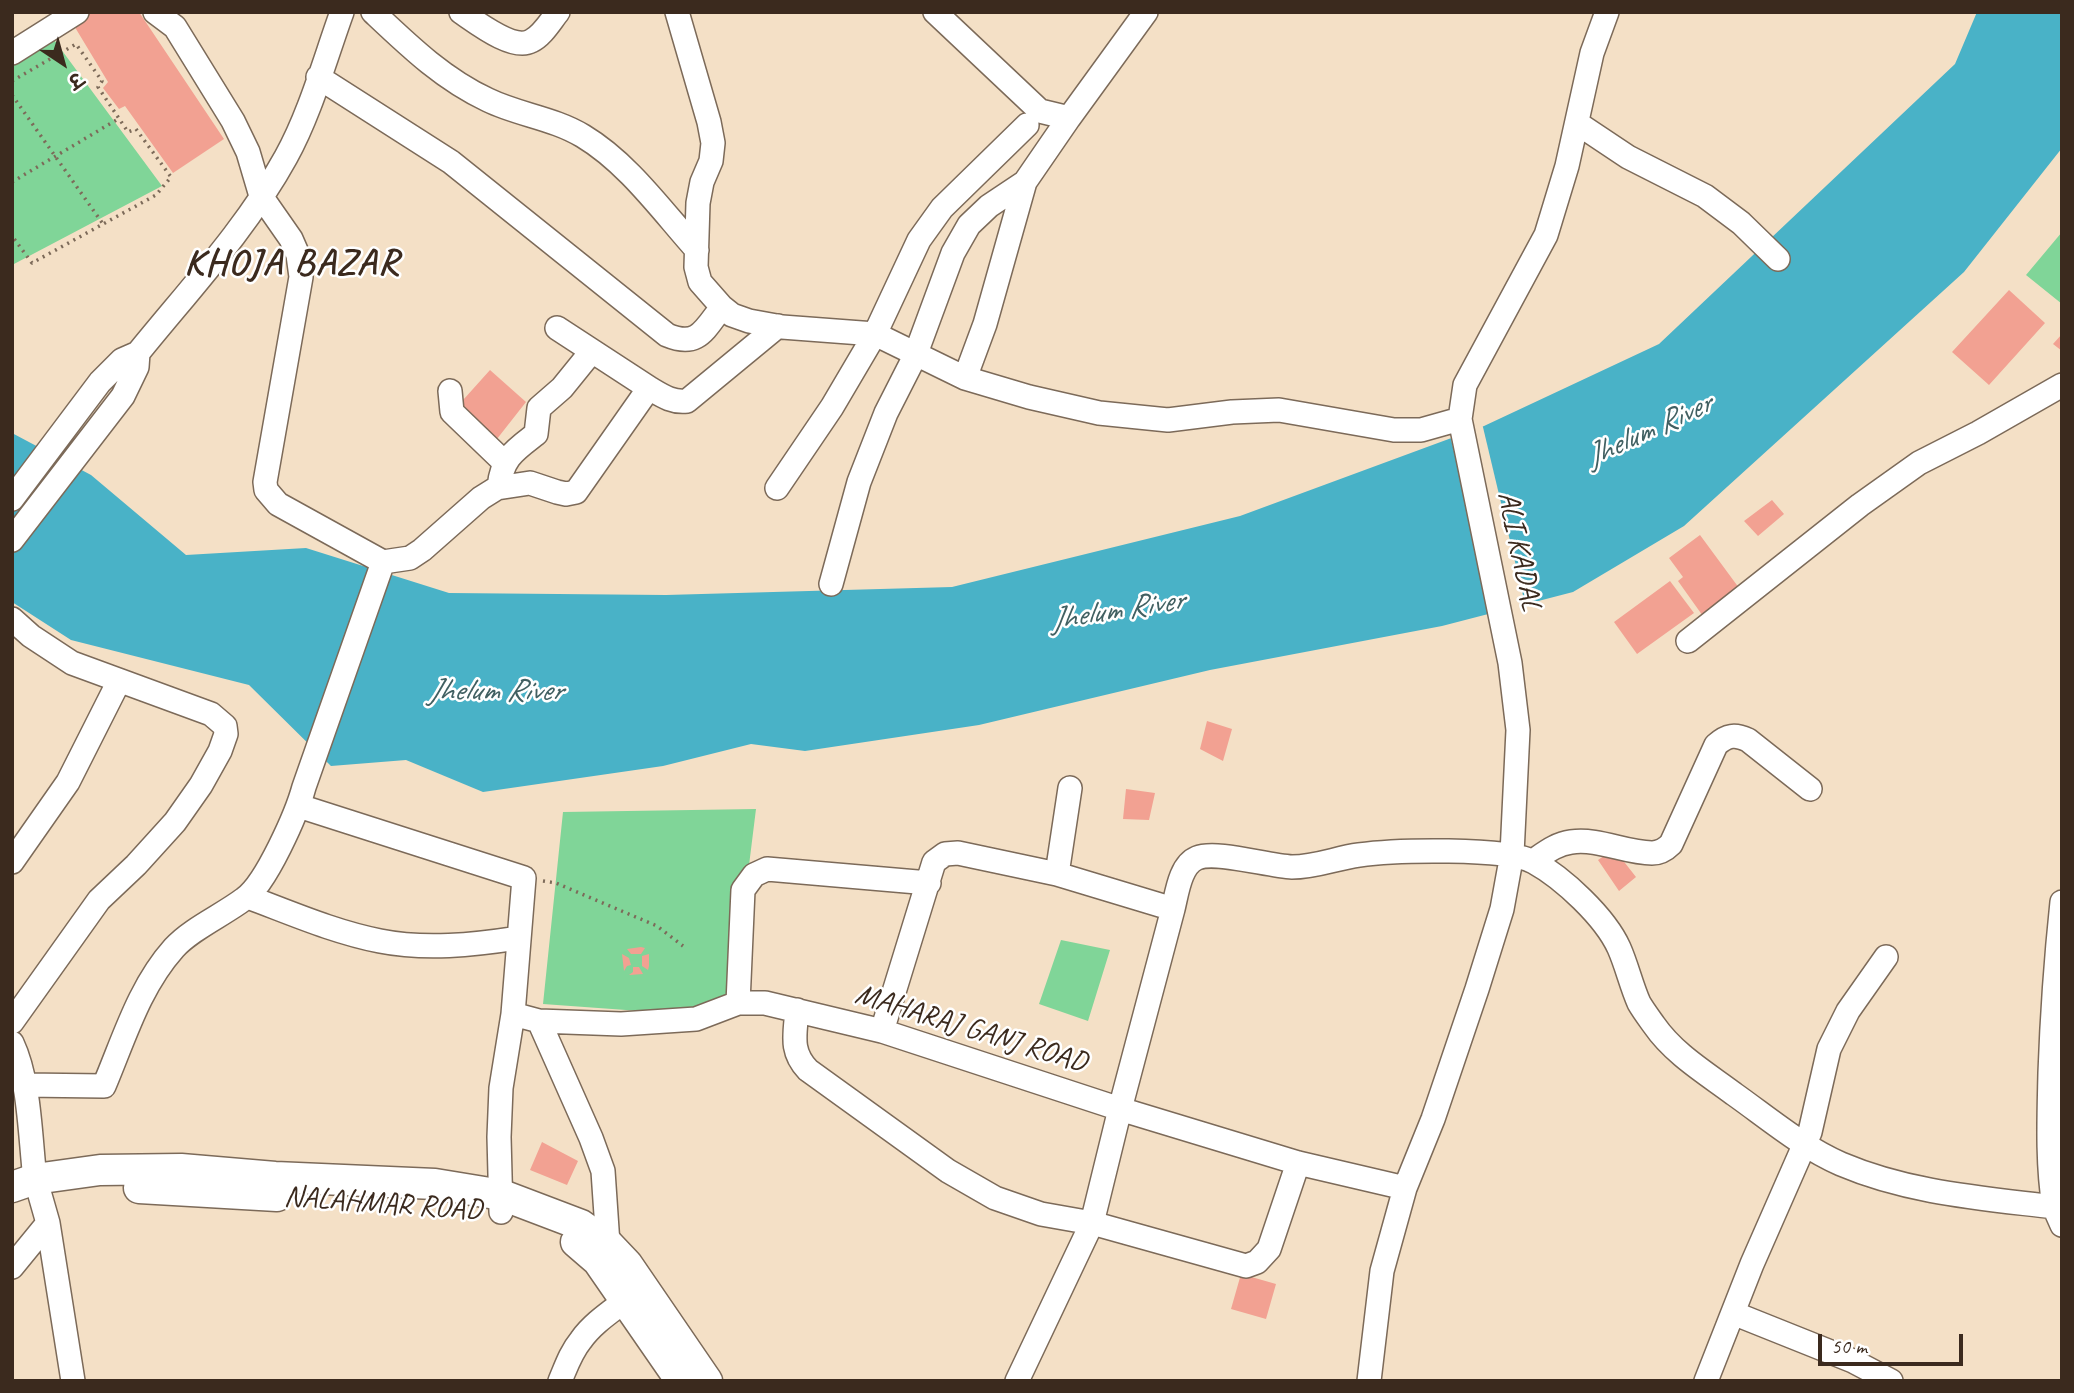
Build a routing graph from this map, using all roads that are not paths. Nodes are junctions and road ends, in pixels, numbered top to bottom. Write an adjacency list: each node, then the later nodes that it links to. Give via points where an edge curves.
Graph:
1 (77, 12): 12 (street)
2 (155, 12): 11 (street)
3 (342, 12): 13 (street)
4 (373, 12): 19 (street, via 459,86 491,102 559,123 603,150)
5 (461, 12): 6 (street, via 521,44 530,43)
6 (558, 12)
7 (677, 12): 19 (street, via 713,143 698,203)
8 (935, 12): 14 (street, via 1040,111)
9 (1146, 12): 14 (street)
10 (1607, 12): 15 (street, ALI KADAL, via 1592,53)
11 (181, 20): 18 (street, via 248,152)
12 (12, 53)
13 (318, 76): 18 (street, via 301,128); 21 (street, via 451,162 667,335 682,341 695,339)
14 (1069, 118): 17 (street)
15 (1577, 123): 20 (street, via 1628,157 1705,196); 32 (street, ALI KADAL, via 1546,234 1465,385)
16 (1027, 125): 24 (street, via 942,208 919,240)
17 (1025, 182): 27 (street, via 969,225 953,253); 28 (street)
18 (261, 196): 26 (street); 38 (street, via 291,239 301,277 266,490 278,504)
19 (696, 250): 21 (street, via 700,282)
20 (1778, 259)
21 (722, 307): 22 (street, via 732,315)
22 (778, 326): 24 (street); 30 (street, via 687,401 669,399)
23 (557, 328): 25 (street)
24 (875, 334): 27 (street); 35 (street)
25 (592, 351): 30 (street); 33 (street, via 539,408 536,433)
26 (138, 353): 36 (street, via 122,360 100,382); 37 (street, via 137,367 123,396)
27 (915, 356): 28 (street); 39 (street, via 859,482)
28 (965, 379): 32 (street, via 1098,412 1168,420 1279,410 1394,430 1421,430)
29 (2062, 385): 41 (street, via 1919,463)
30 (649, 387): 34 (street, via 576,492 566,494 530,483)
31 (450, 391): 33 (street, via 452,412)
32 (1460, 419): 46 (street, ALI KADAL, via 1510,663 1518,730)
33 (505, 463): 34 (street)
34 (499, 487): 38 (street, via 422,550)
35 (776, 488)
36 (12, 499)
37 (12, 540)
38 (381, 566): 45 (street)
39 (831, 584)
40 (12, 619): 42 (street, via 72,663)
41 (1688, 641)
42 (119, 681): 47 (street, via 68,782); 59 (street, via 211,714 225,726 226,734 201,785 175,822 99,900)
43 (1070, 788): 48 (street)
44 (1810, 789): 46 (street, via 1748,740 1726,737 1716,744 1671,844 1663,851 1653,854 1598,842 1572,842)
45 (301, 796): 50 (street, via 267,869); 53 (street, via 524,878)
46 (1522, 858): 52 (street, via 1392,852 1292,867 1198,857 1188,864); 64 (street, via 1569,887 1618,944 1639,1003 1661,1035 1681,1055); 66 (street, ALI KADAL)
47 (12, 862)
48 (1057, 874): 49 (street, via 958,853 945,854 934,862); 52 (street)
49 (929, 883): 55 (street, via 767,869 754,876 743,890); 60 (street)
50 (248, 897): 53 (street, via 381,941 476,944); 62 (street, via 175,947 144,989 104,1086)
51 (2062, 902): 69 (street, via 2053,981 2049,1104 2049,1175)
52 (1173, 909): 63 (street)
53 (518, 938): 57 (street)
54 (1886, 957): 64 (street, via 1848,1010 1829,1049 1816,1112)
55 (738, 1003): 56 (street, MAHARAJ GANJ ROAD); 58 (street, MAHARAJ GANJ ROAD, via 696,1019 621,1024)
56 (797, 1010): 60 (street, MAHARAJ GANJ ROAD); 70 (street, via 794,1045 798,1060 827,1084 948,1171 996,1198 1041,1214)
57 (513, 1014): 58 (street, MAHARAJ GANJ ROAD); 68 (street, via 500,1088)
58 (539, 1021): 71 (street, via 603,1171)
59 (12, 1022)
60 (882, 1031): 63 (street, MAHARAJ GANJ ROAD)
61 (12, 1043): 62 (street)
62 (24, 1085): 67 (street)
63 (1120, 1110): 65 (street, MAHARAJ GANJ ROAD); 70 (street)
64 (1803, 1144): 69 (street, via 1898,1185); 74 (street)
65 (1298, 1163): 66 (street, MAHARAJ GANJ ROAD); 70 (street, via 1269,1249 1246,1266)
66 (1405, 1188): 80 (street, ALI KADAL, via 1382,1271)
67 (29, 1198): 68 (main road, via 100,1170 181,1169 435,1184); 72 (street); 75 (street)
68 (502, 1204): 71 (main road, via 582,1225); 73 (main road, NALAHMAR ROAD, via 581,1245)
69 (2058, 1216)
70 (1092, 1223): 79 (street)
71 (608, 1244): 73 (main road, via 627,1264)
72 (12, 1267)
73 (634, 1294): 76 (street, via 582,1338); 77 (main road, NALAHMAR ROAD); 78 (main road, NALAHMAR ROAD)
74 (1733, 1313): 81 (street); 82 (street)
75 (73, 1381)
76 (560, 1381)
77 (681, 1381)
78 (707, 1381)
79 (1017, 1381)
80 (1369, 1381)
81 (1706, 1381)
82 (1891, 1381)

